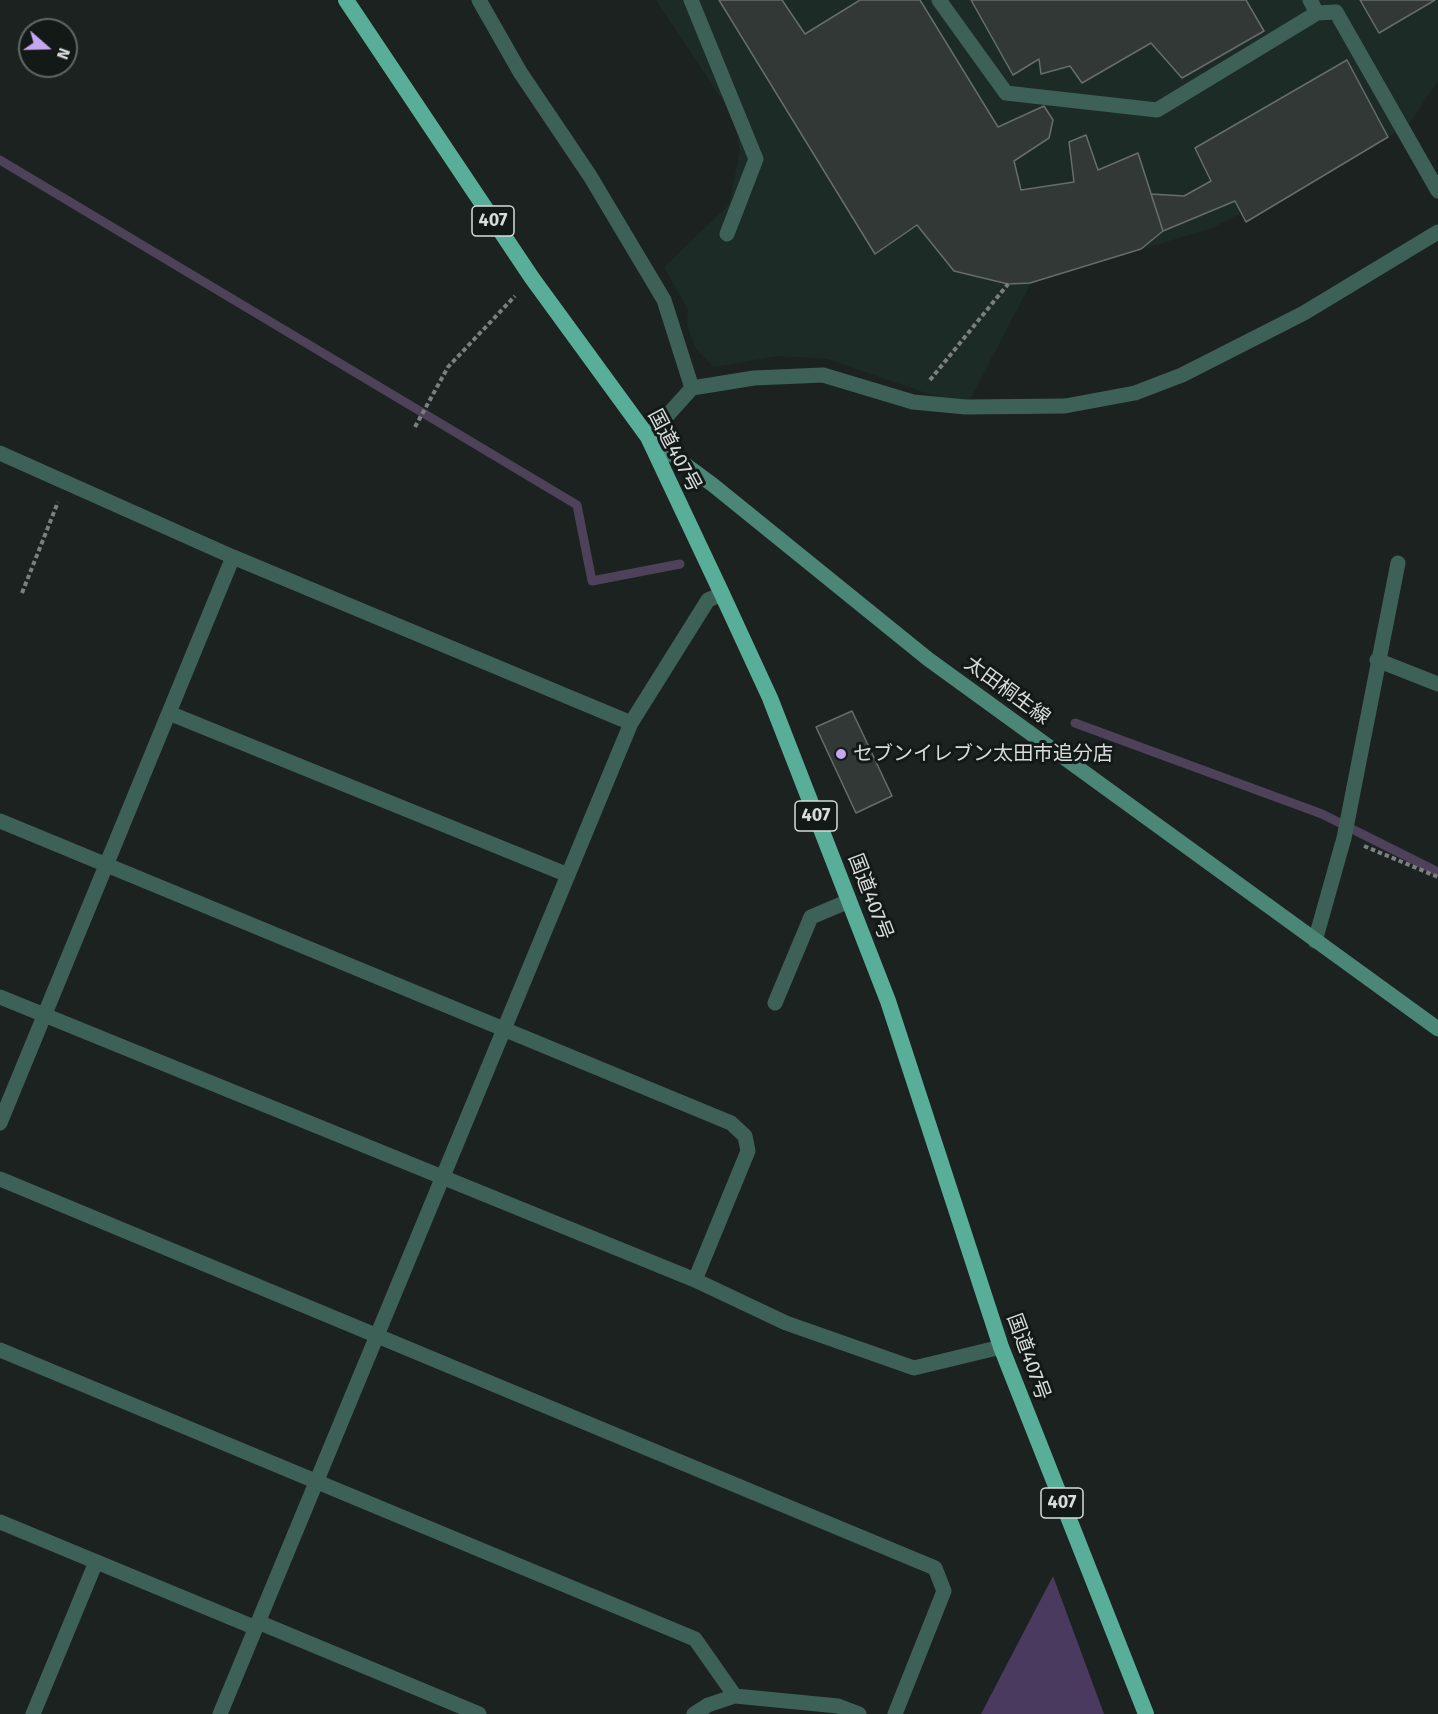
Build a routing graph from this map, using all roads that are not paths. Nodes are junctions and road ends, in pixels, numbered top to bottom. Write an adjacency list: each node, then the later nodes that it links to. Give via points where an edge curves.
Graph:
1 (346, 0): 10 (highway, 国道407号 / 407, via 532,278)
2 (479, 0): 9 (street, via 664,300)
3 (691, 0): 8 (street, via 756,159)
4 (939, 0): 5 (street, via 1006,93 1157,110)
5 (1314, 6): 6 (street, via 1336,12)
6 (1438, 191)
7 (1438, 232): 9 (street, via 1304,313 1182,375 1135,393 1065,406 966,407 913,402 823,375 754,378)
8 (727, 234)
9 (692, 388): 10 (street)
10 (648, 437): 14 (highway, 国道407号 / 407); 23 (main road, 太田桐生線, via 928,659)
11 (0, 453): 12 (street)
12 (233, 557): 17 (street); 18 (street)
13 (1398, 563): 15 (street)
14 (722, 594): 18 (street, via 708,600); 22 (highway, 国道407号 / 407, via 770,698)
15 (1377, 660): 16 (street); 23 (street, via 1344,838)
16 (1438, 684)
17 (169, 713): 20 (street); 21 (street)
18 (631, 723): 21 (street)
19 (0, 821): 20 (street)
20 (107, 865): 26 (street); 27 (street)
21 (568, 875): 27 (street)
22 (849, 902): 25 (street, via 811,917); 34 (highway, 国道407号 / 407, via 888,1001)
23 (1316, 941): 28 (main road, 太田桐生線)
24 (0, 997): 26 (street)
25 (775, 1003)
26 (45, 1016): 29 (street); 31 (street)
27 (504, 1029): 31 (street); 32 (street, via 731,1123 745,1136 748,1151)
28 (1438, 1029)
29 (0, 1123)
30 (0, 1179): 33 (street)
31 (442, 1179): 32 (street); 33 (street)
32 (695, 1280): 34 (street, via 786,1323 914,1368)
33 (377, 1336): 36 (street); 46 (street, via 935,1568 944,1591)
34 (1001, 1347): 47 (highway, 国道407号 / 407)
35 (0, 1350): 36 (street)
36 (316, 1482): 39 (street); 40 (street, via 695,1639)
37 (0, 1522): 38 (street)
38 (96, 1562): 39 (street); 41 (street)
39 (257, 1625): 42 (street); 43 (street)
40 (735, 1696): 44 (street); 45 (street, via 838,1706)
41 (33, 1714)
42 (220, 1714)
43 (479, 1714)
44 (694, 1714)
45 (859, 1714)
46 (895, 1714)
47 (1146, 1714)

